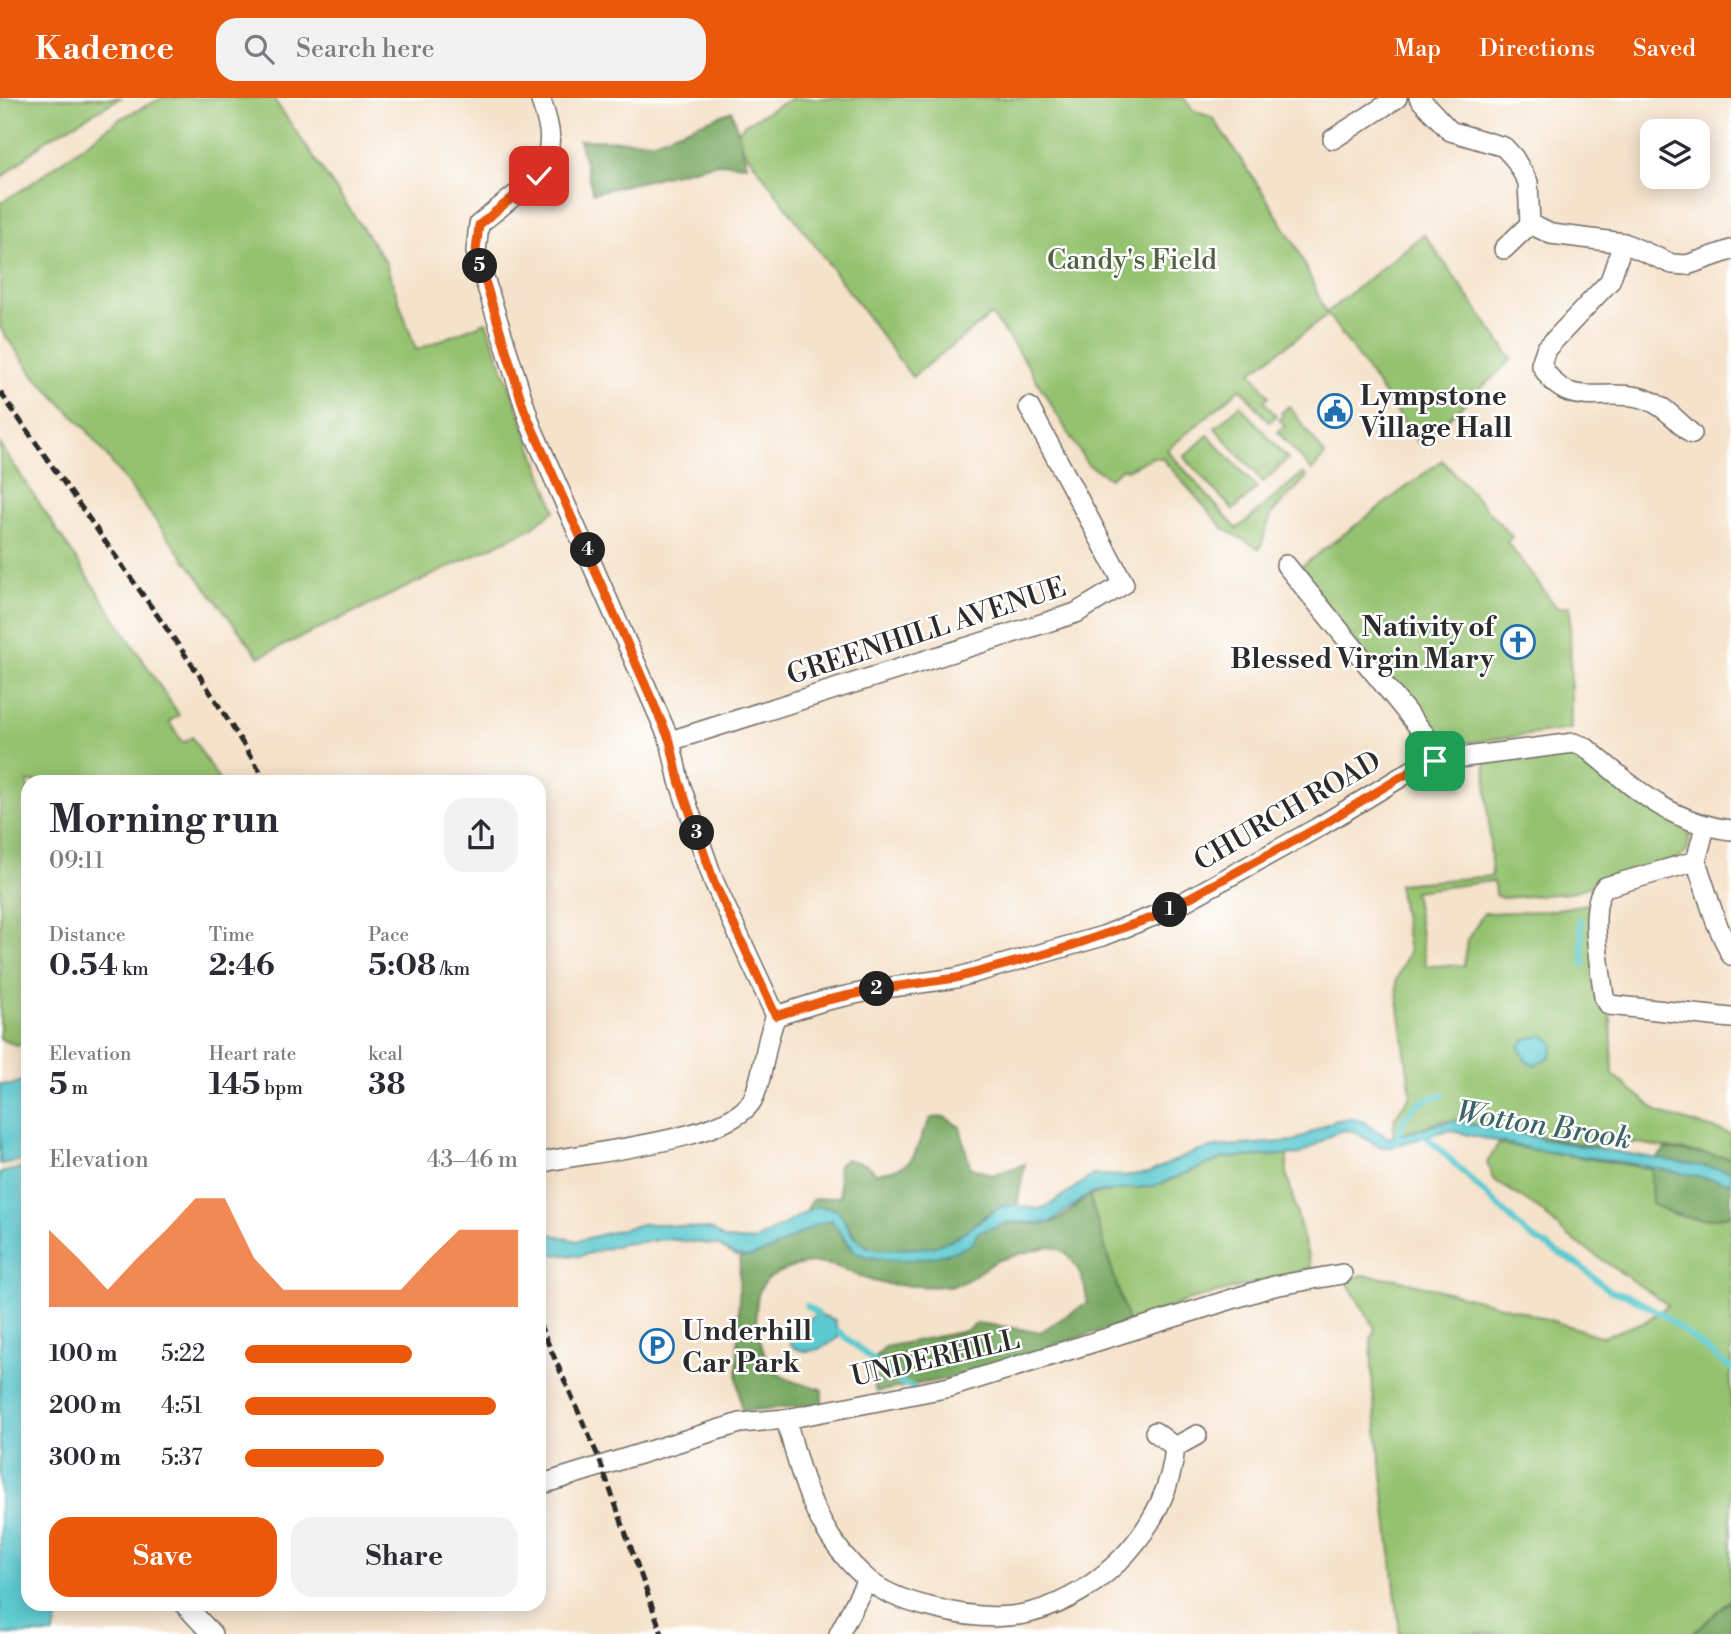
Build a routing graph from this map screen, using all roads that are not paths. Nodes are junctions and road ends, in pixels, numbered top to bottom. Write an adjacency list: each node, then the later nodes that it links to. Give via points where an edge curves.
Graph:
1 (540, 98): 12 (street, via 551,131 545,164 539,176 479,225 476,251 531,426)
2 (1397, 98): 4 (street)
3 (1419, 98): 5 (street, via 1450,131 1504,147 1514,158 1528,182)
4 (1333, 138)
5 (1530, 224): 6 (street, via 1551,234); 7 (street)
6 (1623, 243): 8 (street, via 1652,258 1687,265); 10 (street, via 1610,281 1546,349 1541,364 1548,378 1572,395 1637,396 1664,409)
7 (1504, 250)
8 (1731, 250)
9 (1029, 407): 12 (street, GREENHILL AVENUE, via 1125,584 1076,613)
10 (1692, 434)
11 (1286, 565): 13 (street, via 1426,736)
12 (670, 741): 18 (street, via 714,882)
13 (1435, 761): 14 (street, CHURCH ROAD, via 1574,743 1658,807); 18 (street, CHURCH ROAD, via 1154,917 1059,950 968,974 823,1001)
14 (1705, 827): 15 (street, CHURCH ROAD); 16 (street)
15 (1731, 830)
16 (1696, 861): 17 (street); 19 (street, via 1605,887 1599,893 1597,926 1604,997 1609,1005)
17 (1731, 955)
18 (776, 1016): 20 (street, via 752,1099 737,1115 696,1134)
19 (1731, 1018)
20 (546, 1162)
21 (1342, 1274): 22 (street, UNDERHILL, via 1274,1286 950,1387)
22 (786, 1419): 26 (street, UNDERHILL, via 707,1431); 27 (street, via 806,1493 834,1544)
23 (1155, 1432): 25 (street)
24 (1197, 1435): 25 (street)
25 (1175, 1447): 27 (street, via 1173,1469 1135,1546 1069,1598 1014,1615 971,1615 921,1605)
26 (546, 1483)
27 (867, 1580): 30 (street)
28 (191, 1611): 29 (street)
29 (212, 1634)
30 (839, 1634)

